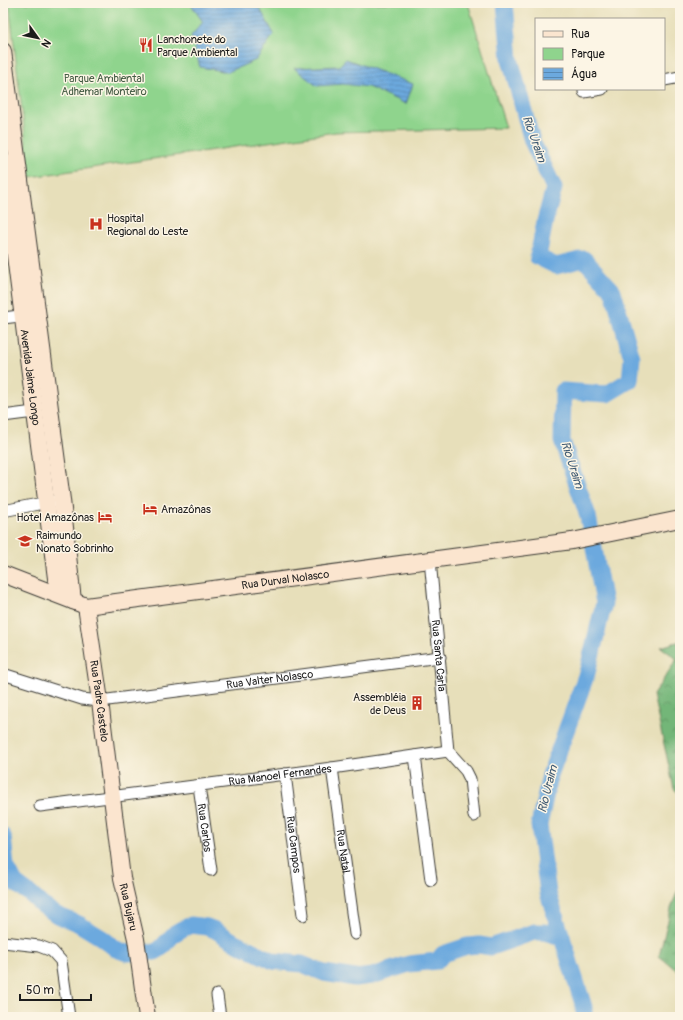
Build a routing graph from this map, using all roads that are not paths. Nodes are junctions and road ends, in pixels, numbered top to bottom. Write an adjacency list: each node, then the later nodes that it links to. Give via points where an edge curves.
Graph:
1 (3, 51): 6 (street)
2 (680, 78): 3 (street)
3 (665, 80)
4 (596, 90): 5 (street)
5 (584, 92)
6 (8, 126): 9 (street)
7 (3, 161): 8 (street, Avenida Jaime Longo)
8 (7, 222): 9 (street, Avenida Jaime Longo)
9 (30, 314): 10 (street); 11 (street, Avenida Jaime Longo); 13 (street, Rua Padre Castelo)
10 (3, 318)
11 (34, 412): 12 (street); 14 (street, Avenida Jaime Longo)
12 (3, 416)
13 (62, 500): 14 (street); 20 (street, Rua Padre Castelo)
14 (45, 502): 15 (street); 19 (street, Avenida Jaime Longo)
15 (3, 511)
16 (680, 519): 17 (street, Rua Durval Nolasco, via 572,541)
17 (430, 560): 20 (street, Rua Durval Nolasco); 21 (street, Rua Santa Carla)
18 (3, 574): 19 (street)
19 (58, 594): 20 (street)
20 (80, 603): 23 (street, Rua Padre Castelo)
21 (440, 657): 23 (street, Rua Valter Nolasco); 24 (street, Rua Santa Carla)
22 (3, 674): 23 (street, Rua Valter Nolasco, via 82,700)
23 (100, 701): 29 (street, Rua Padre Castelo)
24 (448, 751): 25 (street, Rua Manoel Fernandes); 31 (street, via 470,779)
25 (415, 756): 26 (street, Rua Manoel Fernandes); 33 (street)
26 (332, 768): 27 (street, Rua Manoel Fernandes); 35 (street, Rua Natal)
27 (284, 774): 28 (street, Rua Manoel Fernandes); 34 (street, Rua Campos)
28 (199, 786): 29 (street, Rua Manoel Fernandes); 32 (street, Rua Carlos)
29 (111, 796): 30 (street, Rua Manoel Fernandes); 39 (street, Rua Bujaru, via 122,878 136,939)
30 (40, 806)
31 (474, 816)
32 (211, 870)
33 (431, 880)
34 (304, 915)
35 (355, 934)
36 (3, 942): 38 (street, via 39,946 52,952 61,961)
37 (217, 994): 40 (street)
38 (68, 1017)
39 (147, 1017)
40 (220, 1017)

